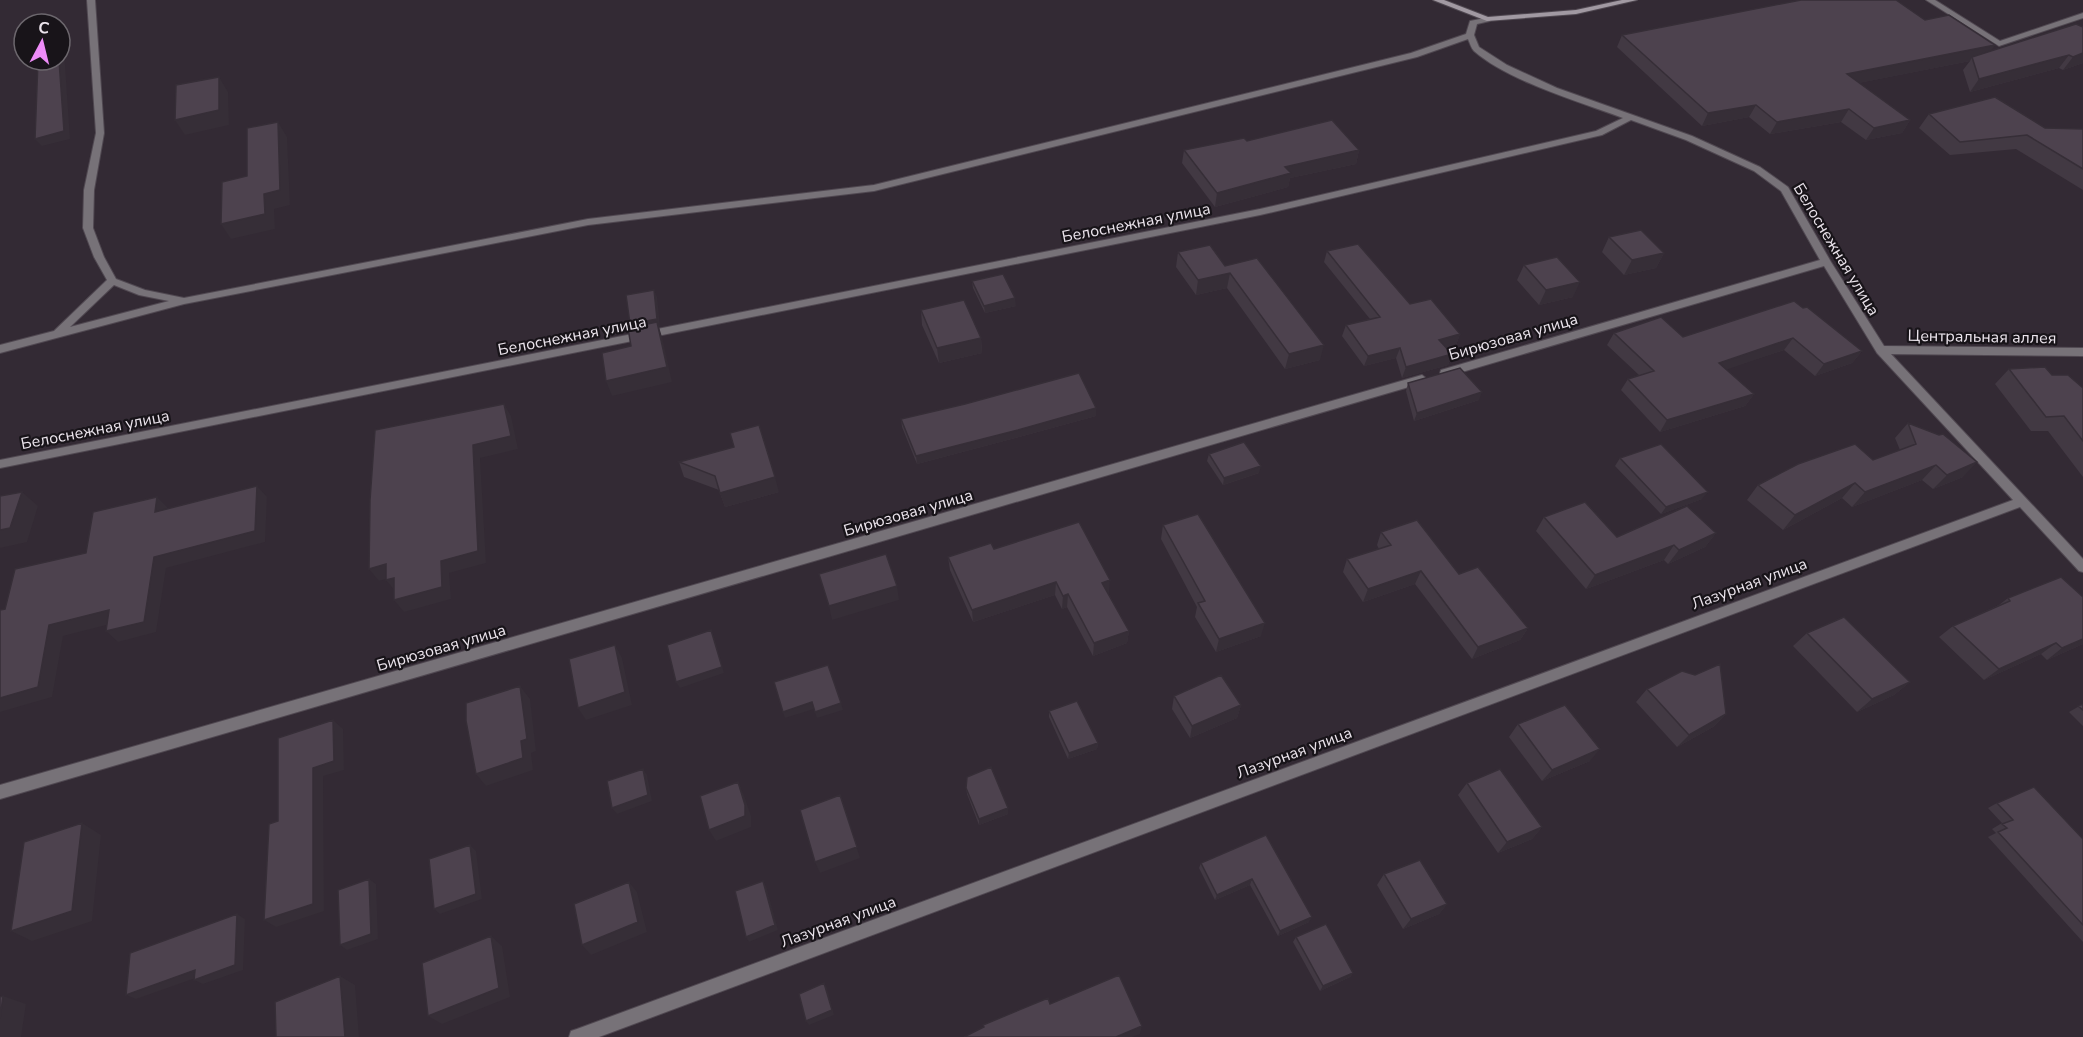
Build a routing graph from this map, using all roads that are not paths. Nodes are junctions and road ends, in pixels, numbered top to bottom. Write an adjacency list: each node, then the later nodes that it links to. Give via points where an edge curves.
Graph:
1 (91, 0): 10 (street, via 100,133 89,190 88,228)
2 (1437, 0): 6 (street)
3 (1633, 0): 6 (street, via 1576,12)
4 (1930, 0): 5 (street, via 1999,44)
5 (2083, 15)
6 (1487, 19): 7 (street, via 1473,23)
7 (1470, 35): 8 (street, via 1476,48 1504,67); 11 (street, via 1414,55 874,188 588,222)
8 (1629, 117): 9 (street, Белоснежная улица, via 1689,138 1757,169 1785,189); 16 (street, Белоснежная улица, via 1599,133 1260,212)
9 (1826, 262): 14 (street, Белоснежная улица); 19 (street, Бирюзовая улица)
10 (112, 281): 11 (street, via 143,293); 12 (street)
11 (184, 301): 12 (street)
12 (57, 334): 13 (street)
13 (0, 349)
14 (1881, 350): 15 (street, Центральная аллея); 17 (street, Белоснежная улица)
15 (2083, 352)
16 (0, 464)
17 (2022, 501): 18 (street, Белоснежная улица); 20 (street, Лазурная улица)
18 (2083, 567)
19 (0, 792)
20 (578, 1037)

